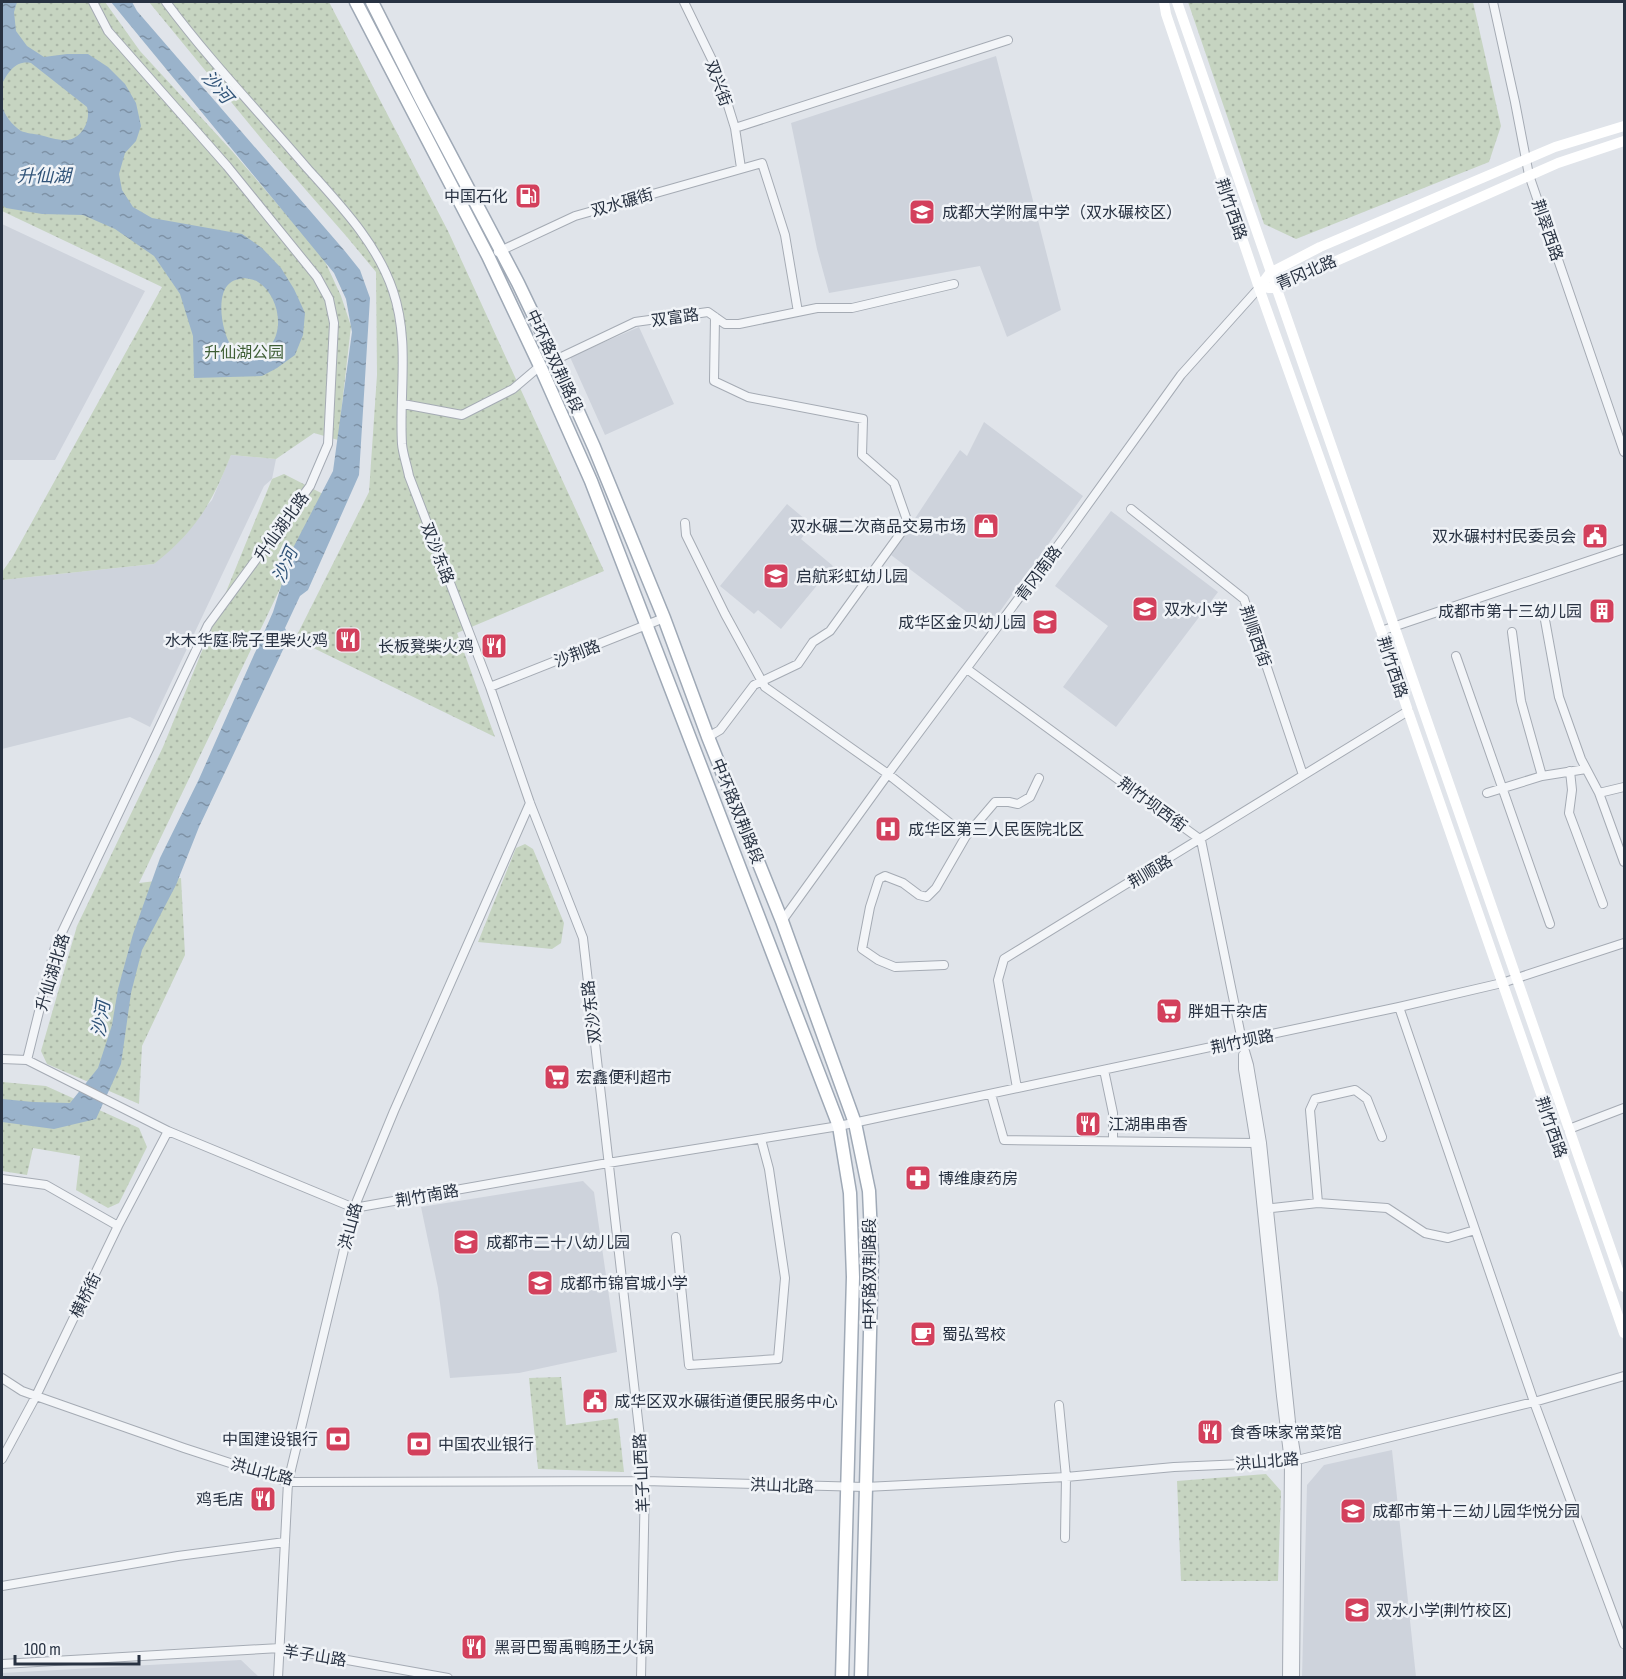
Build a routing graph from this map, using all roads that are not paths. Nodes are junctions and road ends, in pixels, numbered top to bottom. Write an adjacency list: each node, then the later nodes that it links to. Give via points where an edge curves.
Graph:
1 (93, 2): 67 (street, 升仙湖北路, via 108,32 227,166 317,277 329,299 334,323 328,444 310,486 208,625 55,947)
2 (166, 2): 26 (street, 双沙东路, via 348,215 377,255 393,290 401,322)
3 (356, 2): 17 (main road, 中环路双荆路段)
4 (372, 2): 16 (main road, 中环路双荆路段)
5 (684, 2): 11 (street, 双兴街, via 717,70)
6 (1164, 2): 20 (main road, 荆竹西路)
7 (1177, 2): 18 (main road, 荆竹西路)
8 (1493, 2): 13 (street, 荆翠西路)
9 (1008, 40): 11 (street)
10 (1624, 126): 13 (main road, 青冈北路)
11 (735, 128): 14 (street, 双兴街)
12 (1624, 141): 15 (main road, 青冈北路)
13 (1527, 159): 15 (street, 荆翠西路); 18 (main road, 青冈北路, via 1320,247)
14 (741, 168): 16 (street, 双水碾街, via 575,216); 22 (street, 双水碾街, via 762,163 785,235)
15 (1529, 175): 21 (main road, 青冈北路); 27 (street, 荆翠西路)
16 (500, 250): 17 (street, 双水碾街); 24 (main road, 中环路双荆路段)
17 (488, 256): 25 (main road, 中环路双荆路段)
18 (1270, 273): 20 (main road, 青冈北路); 21 (main road, 荆竹西路)
19 (954, 284): 22 (street, 双富路, via 852,308)
20 (1259, 288): 21 (main road, 青冈北路); 35 (main road, 荆竹西路); 38 (street, 青冈南路, via 1181,375)
21 (1275, 288): 34 (main road, 荆竹西路)
22 (798, 312): 23 (street, 双富路, via 739,324 724,324)
23 (715, 317): 24 (street, 双富路, via 708,312 635,322); 39 (street, via 714,381 748,397 863,418 862,455 894,483 908,523 830,631 813,642 798,664)
24 (555, 360): 31 (main road, 中环路双荆路段)
25 (540, 366): 26 (street, via 513,389 462,415); 33 (main road, 中环路双荆路段, via 591,481)
26 (403, 404): 40 (street, 双沙东路, via 402,446 409,476)
27 (1624, 452)
28 (1131, 509): 46 (street, 荆顺西街, via 1244,599)
29 (685, 523): 39 (street, via 686,535)
30 (1624, 549): 34 (street)
31 (664, 618): 33 (street, 沙荆路); 42 (main road, 中环路双荆路段)
32 (1545, 620): 43 (street, via 1559,697)
33 (647, 626): 40 (street, 沙荆路); 73 (main road, 中环路双荆路段)
34 (1394, 627): 35 (street); 62 (main road, 荆竹西路)
35 (1381, 631): 41 (main road, 荆竹西路)
36 (1512, 632): 47 (street, via 1521,701)
37 (1456, 656): 50 (street)
38 (967, 669): 45 (street, 青冈南路); 55 (street, 荆竹坝西街)
39 (762, 681): 42 (street, via 754,685 720,730); 45 (street, via 765,687)
40 (490, 687): 53 (street, 双沙东路)
41 (1408, 711): 46 (street, 荆顺路); 63 (main road, 荆竹西路)
42 (708, 737): 58 (main road, 中环路双荆路段)
43 (1586, 769): 44 (street); 52 (street)
44 (1570, 771): 47 (street); 57 (street, via 1569,813)
45 (888, 774): 54 (street); 58 (street, 青冈南路)
46 (1303, 775): 55 (street, 荆顺路)
47 (1542, 776): 50 (street)
48 (1039, 778): 54 (street, via 1030,797 1018,804 995,802)
49 (1624, 787): 52 (street)
50 (1502, 788): 51 (street); 59 (street)
51 (1487, 793)
52 (1599, 794): 56 (street)
53 (530, 803): 80 (street, 双沙东路, via 583,938); 83 (street, 洪山路)
54 (966, 836): 61 (street, via 927,897 885,876 879,879 862,949 895,967)
55 (1201, 840): 65 (street, 荆竹坝西街); 69 (street, 荆顺路, via 1004,959 998,980)
56 (1624, 862)
57 (1603, 904)
58 (782, 921): 72 (main road, 中环路双荆路段)
59 (1550, 924)
60 (1624, 943): 62 (street, 荆竹坝路)
61 (944, 965)
62 (1516, 978): 63 (street, 荆竹坝路); 74 (main road, 荆竹西路)
63 (1502, 983): 64 (street, 荆竹坝路); 89 (main road, 荆竹西路)
64 (1399, 1007): 65 (street, 荆竹坝路); 86 (street)
65 (1242, 1041): 68 (street, 荆竹坝路); 79 (street); 84 (street, via 1262,1143)
66 (2, 1059): 67 (street)
67 (27, 1060): 75 (street)
68 (1104, 1070): 69 (street, 荆竹坝路); 78 (street, via 1113,1113)
69 (1017, 1088): 70 (street, 荆竹坝路)
70 (991, 1094): 72 (street, 荆竹坝路); 78 (street, via 1004,1140)
71 (1624, 1108): 74 (street)
72 (855, 1123): 73 (street, 荆竹南路); 101 (main road, 中环路双荆路段, via 869,1191 872,1257)
73 (839, 1126): 77 (street, 荆竹南路); 100 (main road, 中环路双荆路段, via 850,1193 853,1277)
74 (1569, 1129): 88 (main road, 荆竹西路)
75 (168, 1131): 83 (street); 85 (street, 横桥街)
76 (1382, 1137): 82 (street, via 1367,1099 1355,1090 1315,1099 1311,1110)
77 (761, 1139): 80 (street, 荆竹南路); 87 (street, via 785,1278 777,1359 689,1365)
78 (1113, 1141): 79 (street)
79 (1255, 1143): 84 (street)
80 (608, 1163): 83 (street, 荆竹南路); 98 (street, 羊子山西路)
81 (2, 1179): 85 (street, via 46,1185)
82 (1318, 1203): 84 (street); 86 (street, via 1387,1208 1425,1233 1448,1238)
83 (354, 1208): 99 (street, 洪山路)
84 (1266, 1209): 96 (street, via 1281,1396)
85 (118, 1226): 92 (street, 横桥街)
86 (1475, 1230): 93 (street)
87 (676, 1237)
88 (1624, 1287)
89 (1624, 1333)
90 (1624, 1376): 93 (street, 洪山北路)
91 (2, 1378): 92 (street, 洪山北路)
92 (36, 1396): 95 (street, 横桥街); 99 (street, 洪山北路)
93 (1534, 1402): 96 (street, 洪山北路); 105 (street)
94 (1059, 1406): 97 (street)
95 (2, 1459)
96 (1293, 1461): 97 (street, 洪山北路); 113 (street); 114 (street)
97 (1066, 1476): 101 (street, 洪山北路); 102 (street)
98 (645, 1481): 99 (street, 洪山北路); 100 (street, 洪山北路); 110 (street, 羊子山西路)
99 (288, 1482): 103 (street, 洪山路)
100 (848, 1487): 101 (street, 洪山北路); 111 (main road, 中环路双荆路段)
101 (865, 1487): 112 (main road, 中环路双荆路段)
102 (1065, 1538)
103 (285, 1542): 104 (street); 106 (street, 洪山路)
104 (2, 1586)
105 (1624, 1644)
106 (280, 1648): 107 (street, 羊子山路); 108 (street, 洪山路); 109 (street, 羊子山路)
107 (2, 1664)
108 (278, 1677)
109 (448, 1677)
110 (641, 1677)
111 (842, 1677)
112 (861, 1677)
113 (1287, 1677)
114 (1295, 1677)

